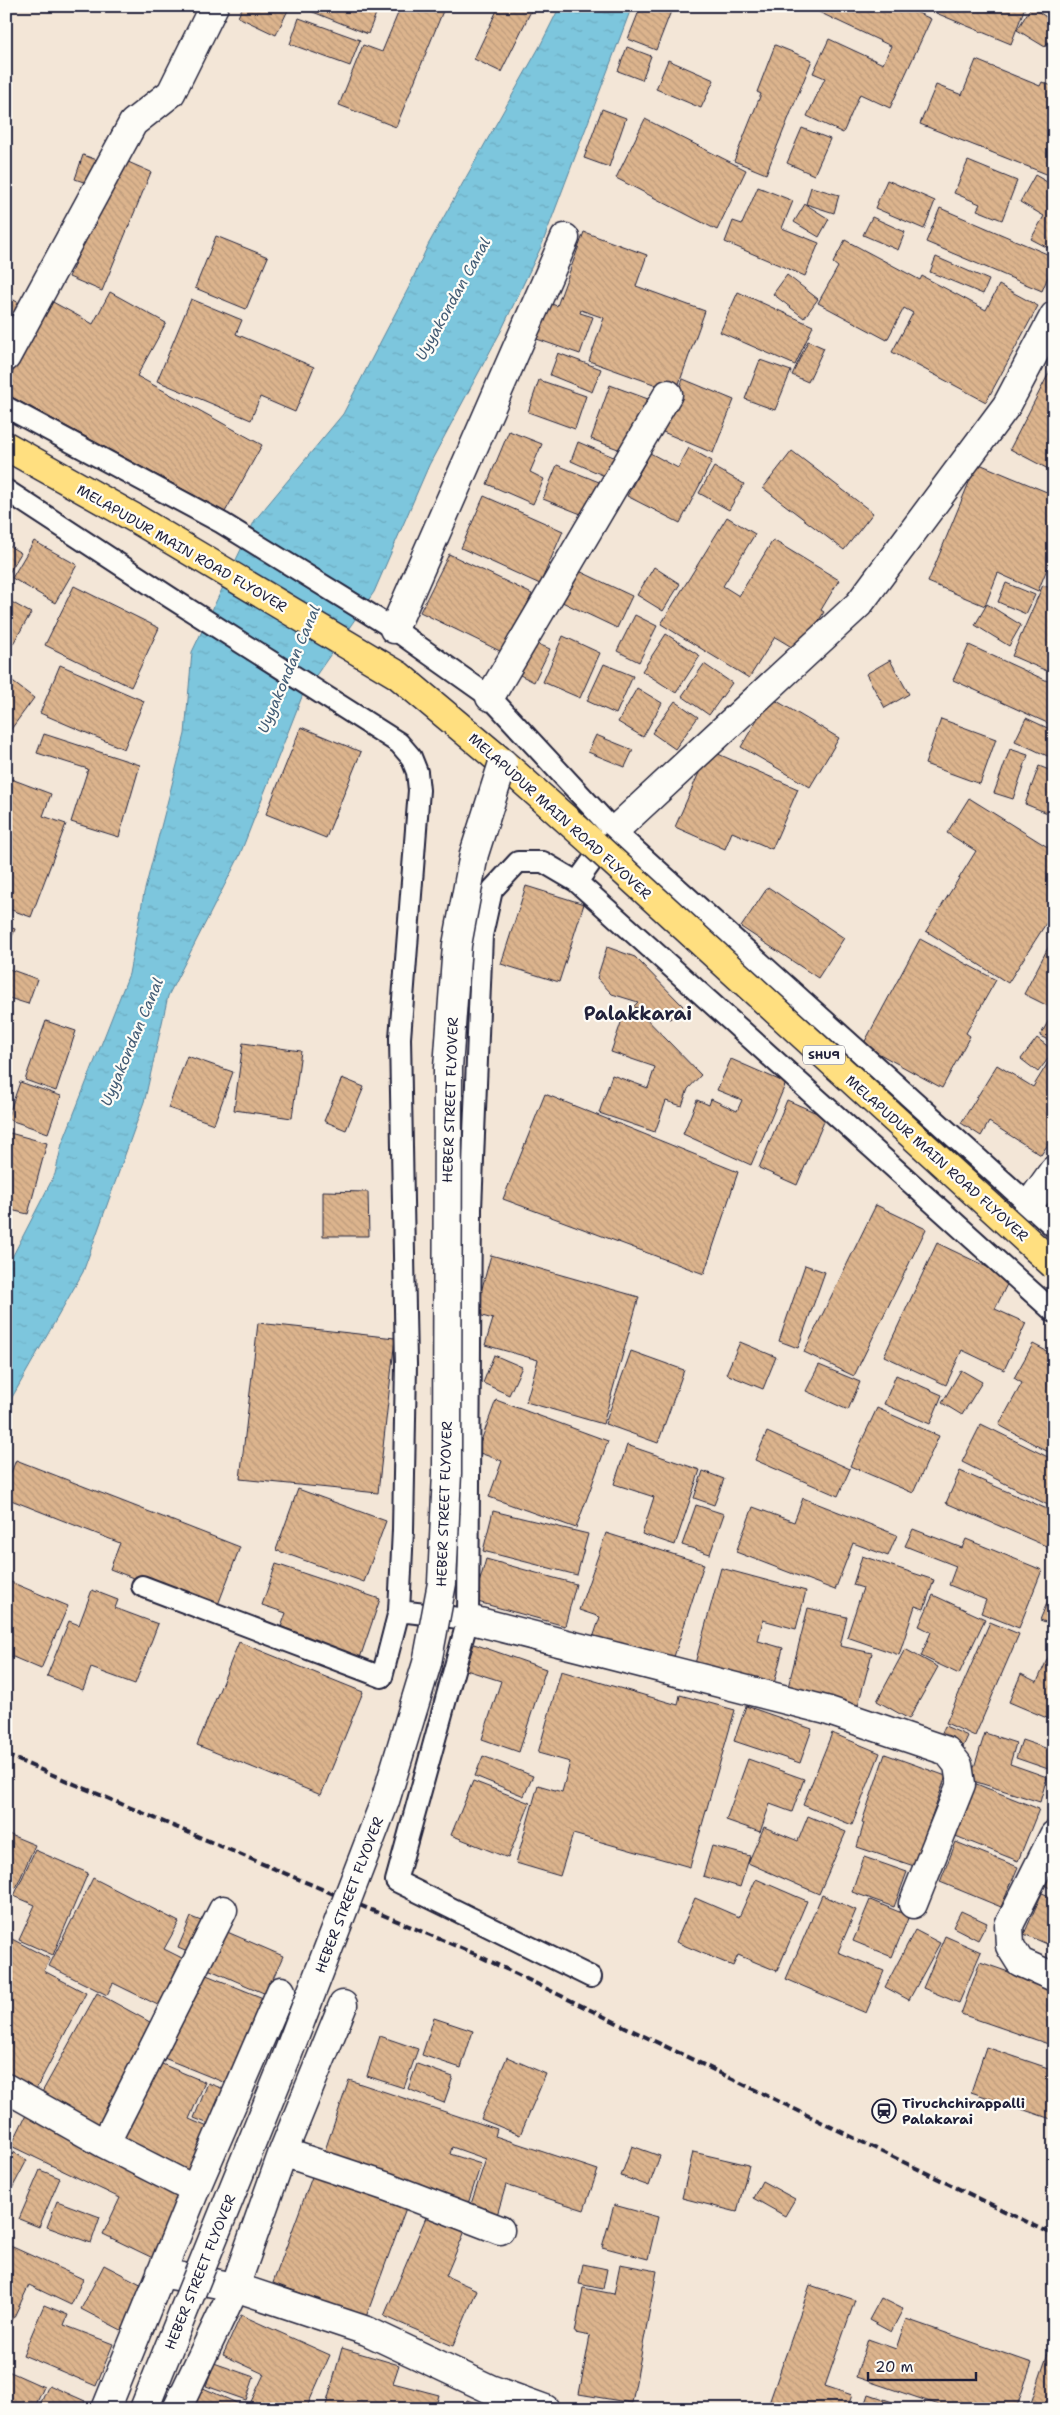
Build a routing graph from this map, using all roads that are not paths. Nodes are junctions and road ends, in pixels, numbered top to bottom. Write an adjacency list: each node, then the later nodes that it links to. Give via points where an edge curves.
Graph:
1 (214, 6): 4 (street, via 171,93 133,123)
2 (566, 238): 9 (street)
3 (1054, 316): 12 (street, via 1007,405 859,604)
4 (6, 357)
5 (668, 394): 10 (street)
6 (6, 407): 9 (lane, via 222,522)
7 (6, 446): 11 (main road, MELAPUDUR MAIN ROAD FLYOVER / SHU9, via 138,520 398,675)
8 (6, 490): 20 (lane, via 399,743 411,757 417,772 419,790 400,1038 406,1364)
9 (394, 630): 10 (lane)
10 (490, 697): 12 (lane)
11 (502, 763): 17 (main road, MELAPUDUR MAIN ROAD FLYOVER / SHU9, bridge); 37 (street, HEBER STREET FLYOVER, bridge, via 474,854 457,945 448,1068 447,1473 443,1572 427,1663 385,1801 287,2056)
12 (614, 831): 13 (lane); 15 (lane)
13 (577, 882): 18 (lane); 21 (lane, via 543,862 518,862 492,890 482,935 472,1209)
14 (1054, 1170): 15 (street)
15 (1029, 1204): 16 (lane)
16 (1054, 1227)
17 (1054, 1265)
18 (1054, 1312)
19 (142, 1586): 20 (lane, via 382,1677)
20 (399, 1611): 21 (lane)
21 (468, 1619): 23 (street, via 826,1710 947,1751 958,1765 961,1784); 25 (lane, via 396,1881)
22 (1054, 1834): 26 (street, via 1009,1925 1010,1946 1020,1962)
23 (913, 1904)
24 (223, 1910): 30 (street)
25 (591, 1977)
26 (1054, 1977)
27 (281, 1991): 32 (street)
28 (343, 2005): 31 (street)
29 (6, 2088): 30 (street)
30 (106, 2144): 32 (street)
31 (283, 2152): 33 (street, via 388,2187); 35 (street)
32 (195, 2190): 34 (street)
33 (500, 2230)
34 (161, 2273): 35 (street); 36 (street)
35 (235, 2287): 38 (street); 39 (street, via 367,2331 490,2389)
36 (106, 2409)
37 (144, 2409)
38 (177, 2409)
39 (545, 2409)

